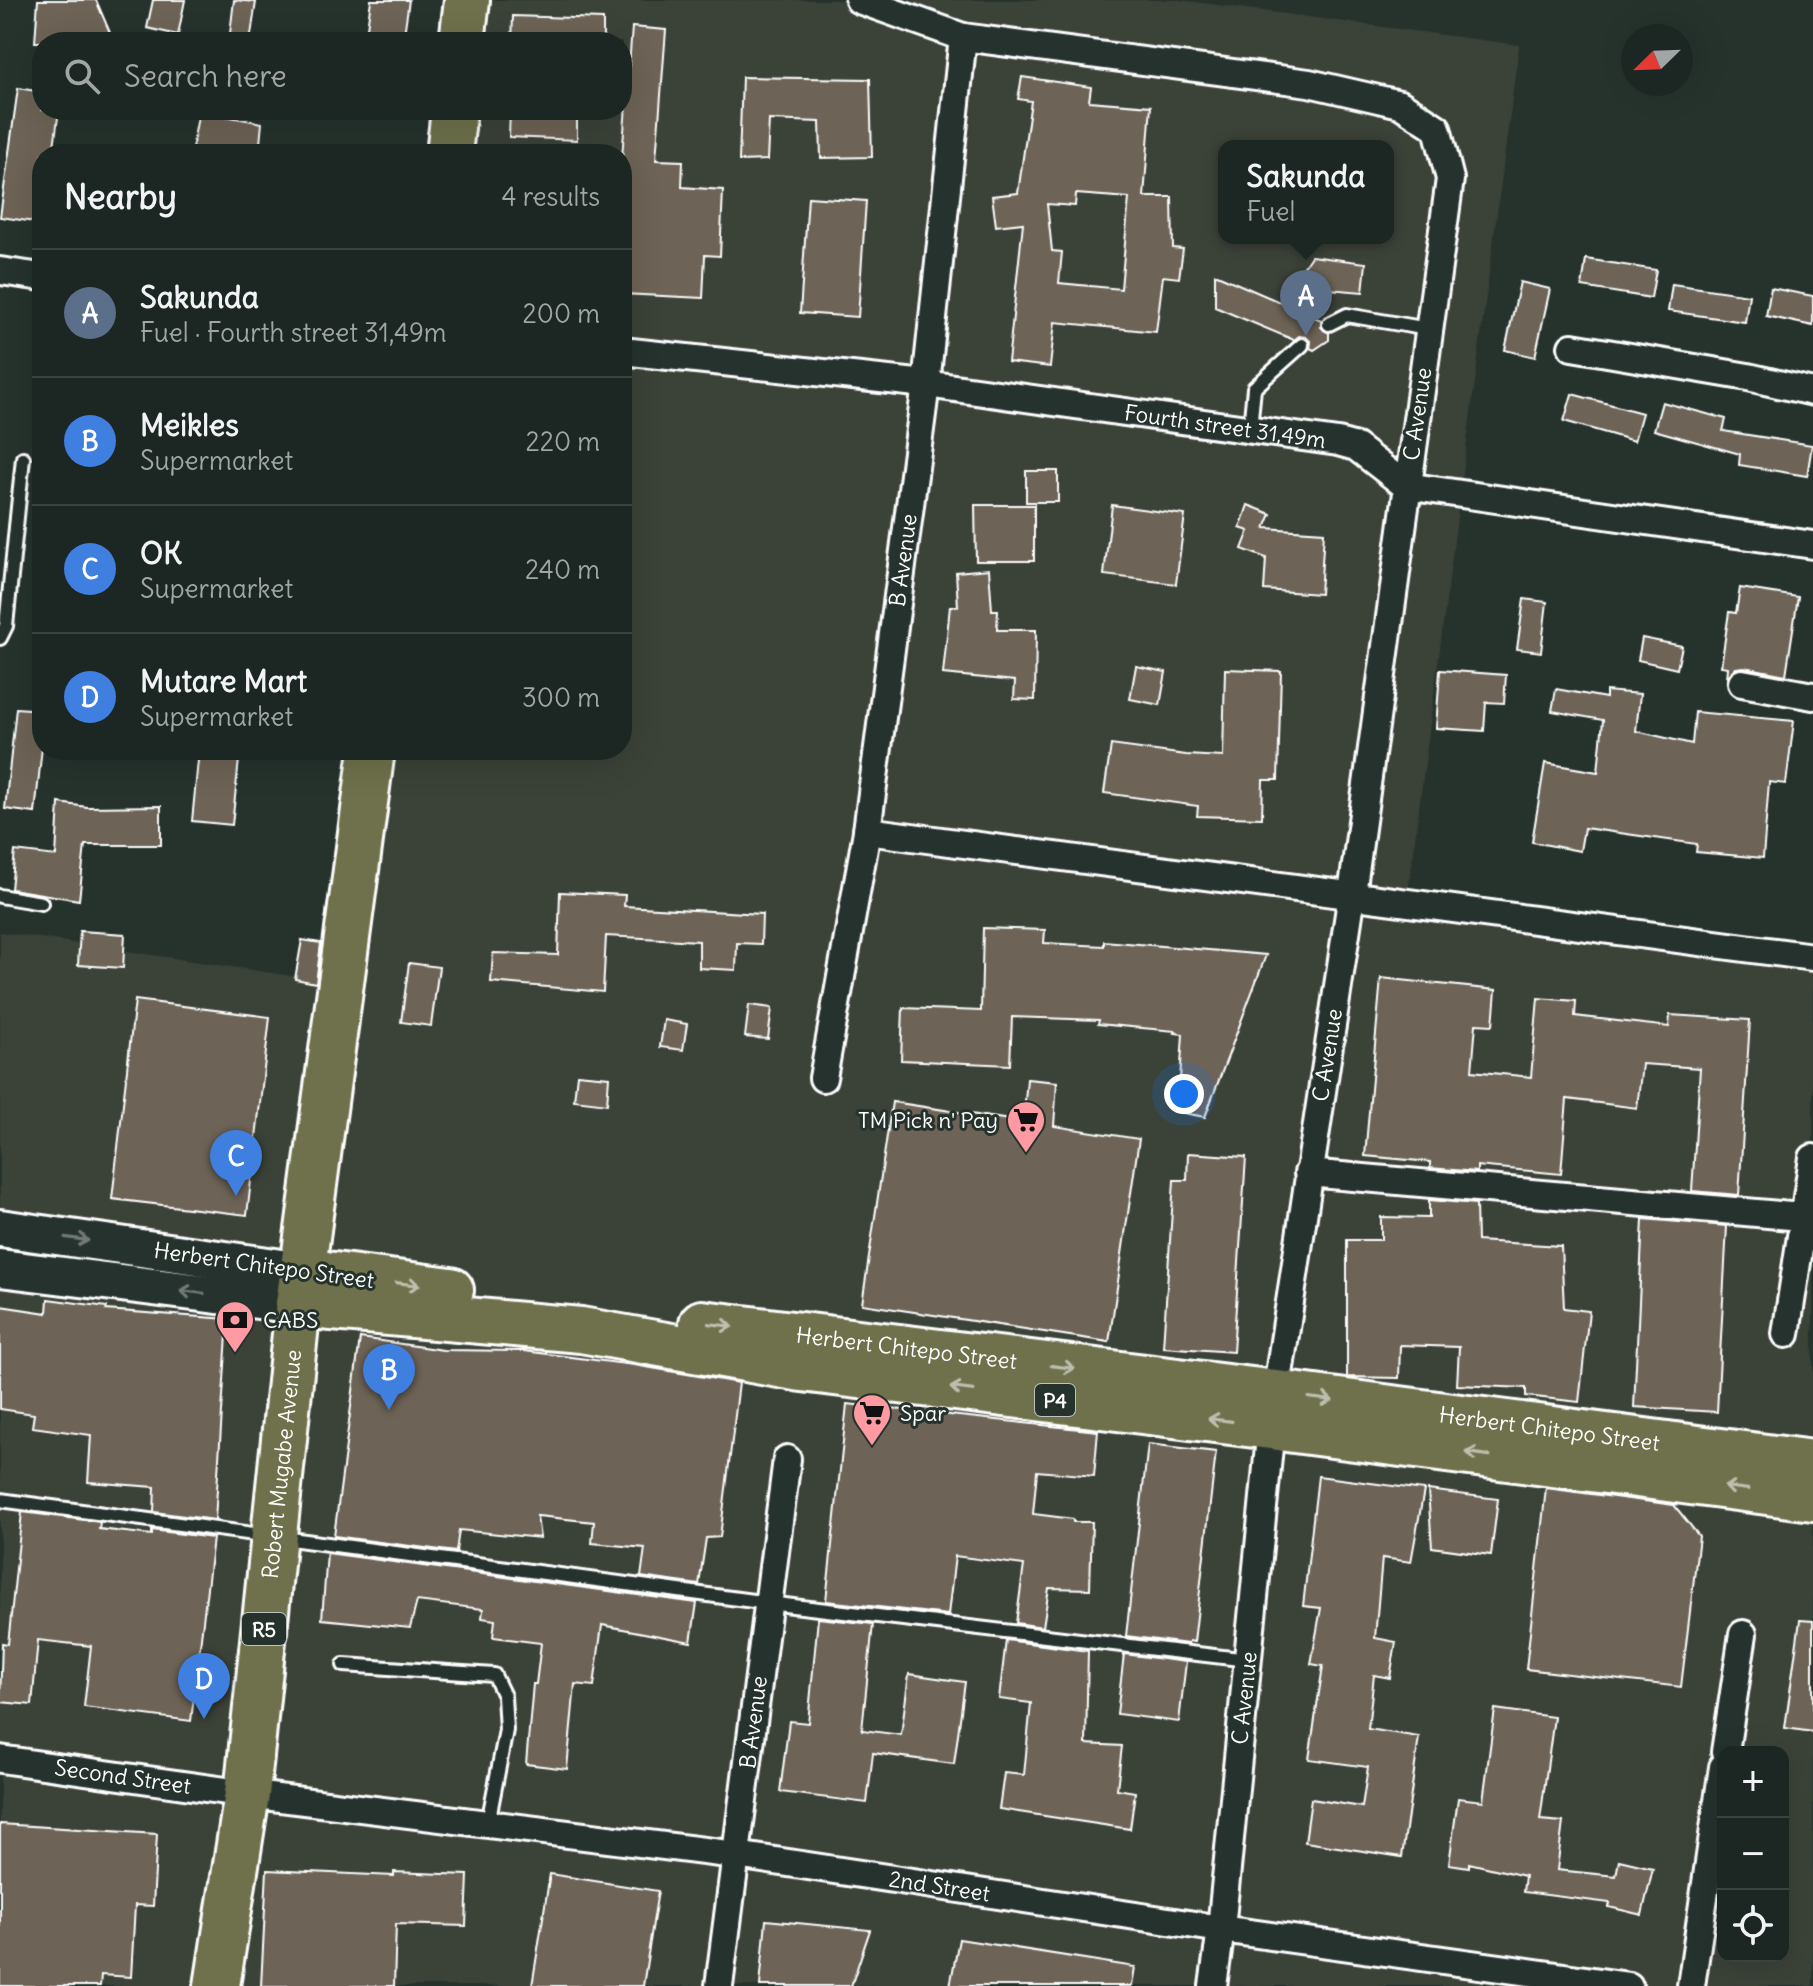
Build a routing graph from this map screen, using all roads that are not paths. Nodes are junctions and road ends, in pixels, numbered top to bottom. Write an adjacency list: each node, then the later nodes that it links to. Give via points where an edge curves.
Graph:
1 (467, 0): 3 (highway)
2 (859, 0): 4 (street)
3 (463, 32)
4 (963, 37): 10 (street, C Avenue, via 1309,83 1400,104 1437,128 1450,179); 14 (street, B Avenue)
5 (453, 120): 6 (highway)
6 (450, 144)
7 (0, 271): 8 (street)
8 (32, 276)
9 (1329, 324): 10 (lane, via 1347,315)
10 (1428, 329): 18 (street, C Avenue)
11 (1302, 345): 16 (lane, via 1254,388)
12 (1572, 347): 15 (street)
13 (632, 352): 14 (street, Fourth street 31,49m)
14 (926, 384): 16 (street, Fourth street 31,49m); 24 (street, B Avenue)
15 (1813, 392)
16 (1250, 428): 18 (street, Fourth street 31,49m, via 1356,447)
17 (23, 458): 20 (lane, via 6,626)
18 (1406, 486): 19 (street, Fourth street 31,49m); 25 (street, C Avenue)
19 (1813, 545)
20 (0, 638)
21 (1742, 683): 22 (street)
22 (1813, 696)
23 (371, 760): 35 (highway, Robert Mugabe Avenue / R5)
24 (867, 831): 25 (street); 29 (street, B Avenue)
25 (1352, 894): 28 (street); 31 (street, C Avenue)
26 (0, 896): 27 (lane)
27 (41, 903)
28 (1813, 957)
29 (823, 1078)
30 (1813, 1158): 32 (street)
31 (1308, 1173): 32 (street); 37 (street, C Avenue)
32 (1808, 1217): 36 (street)
33 (0, 1228): 35 (main road, Herbert Chitepo Street, one-way to 35)
34 (0, 1268): 35 (main road, Herbert Chitepo Street, one-way to 34)
35 (300, 1288): 37 (highway, Herbert Chitepo Street / P4, via 802,1369); 42 (highway, Robert Mugabe Avenue / R5)
36 (1786, 1334)
37 (1274, 1410): 39 (highway, Herbert Chitepo Street / P4, one-way to 39); 40 (highway, Herbert Chitepo Street / P4, one-way to 37); 45 (street, C Avenue)
38 (787, 1459): 43 (street, B Avenue)
39 (1813, 1463)
40 (1813, 1498)
41 (0, 1500): 42 (lane)
42 (274, 1537): 43 (lane); 49 (highway, Robert Mugabe Avenue / R5)
43 (768, 1603): 45 (lane); 52 (street, B Avenue)
44 (1743, 1634): 47 (street)
45 (1248, 1660): 53 (street, C Avenue)
46 (344, 1665): 51 (lane, via 494,1675 504,1696 506,1730)
47 (1726, 1746)
48 (0, 1759): 49 (street, Second Street)
49 (247, 1794): 51 (street, 2nd Street); 54 (highway, Robert Mugabe Avenue / R5)
50 (1717, 1808): 58 (street)
51 (488, 1823): 52 (street, 2nd Street)
52 (736, 1855): 53 (street, 2nd Street); 55 (street, B Avenue)
53 (1221, 1929): 56 (street, C Avenue); 57 (street, 2nd Street)
54 (217, 1986)
55 (719, 1986)
56 (1213, 1986)
57 (1629, 1986)
58 (1691, 1986)

